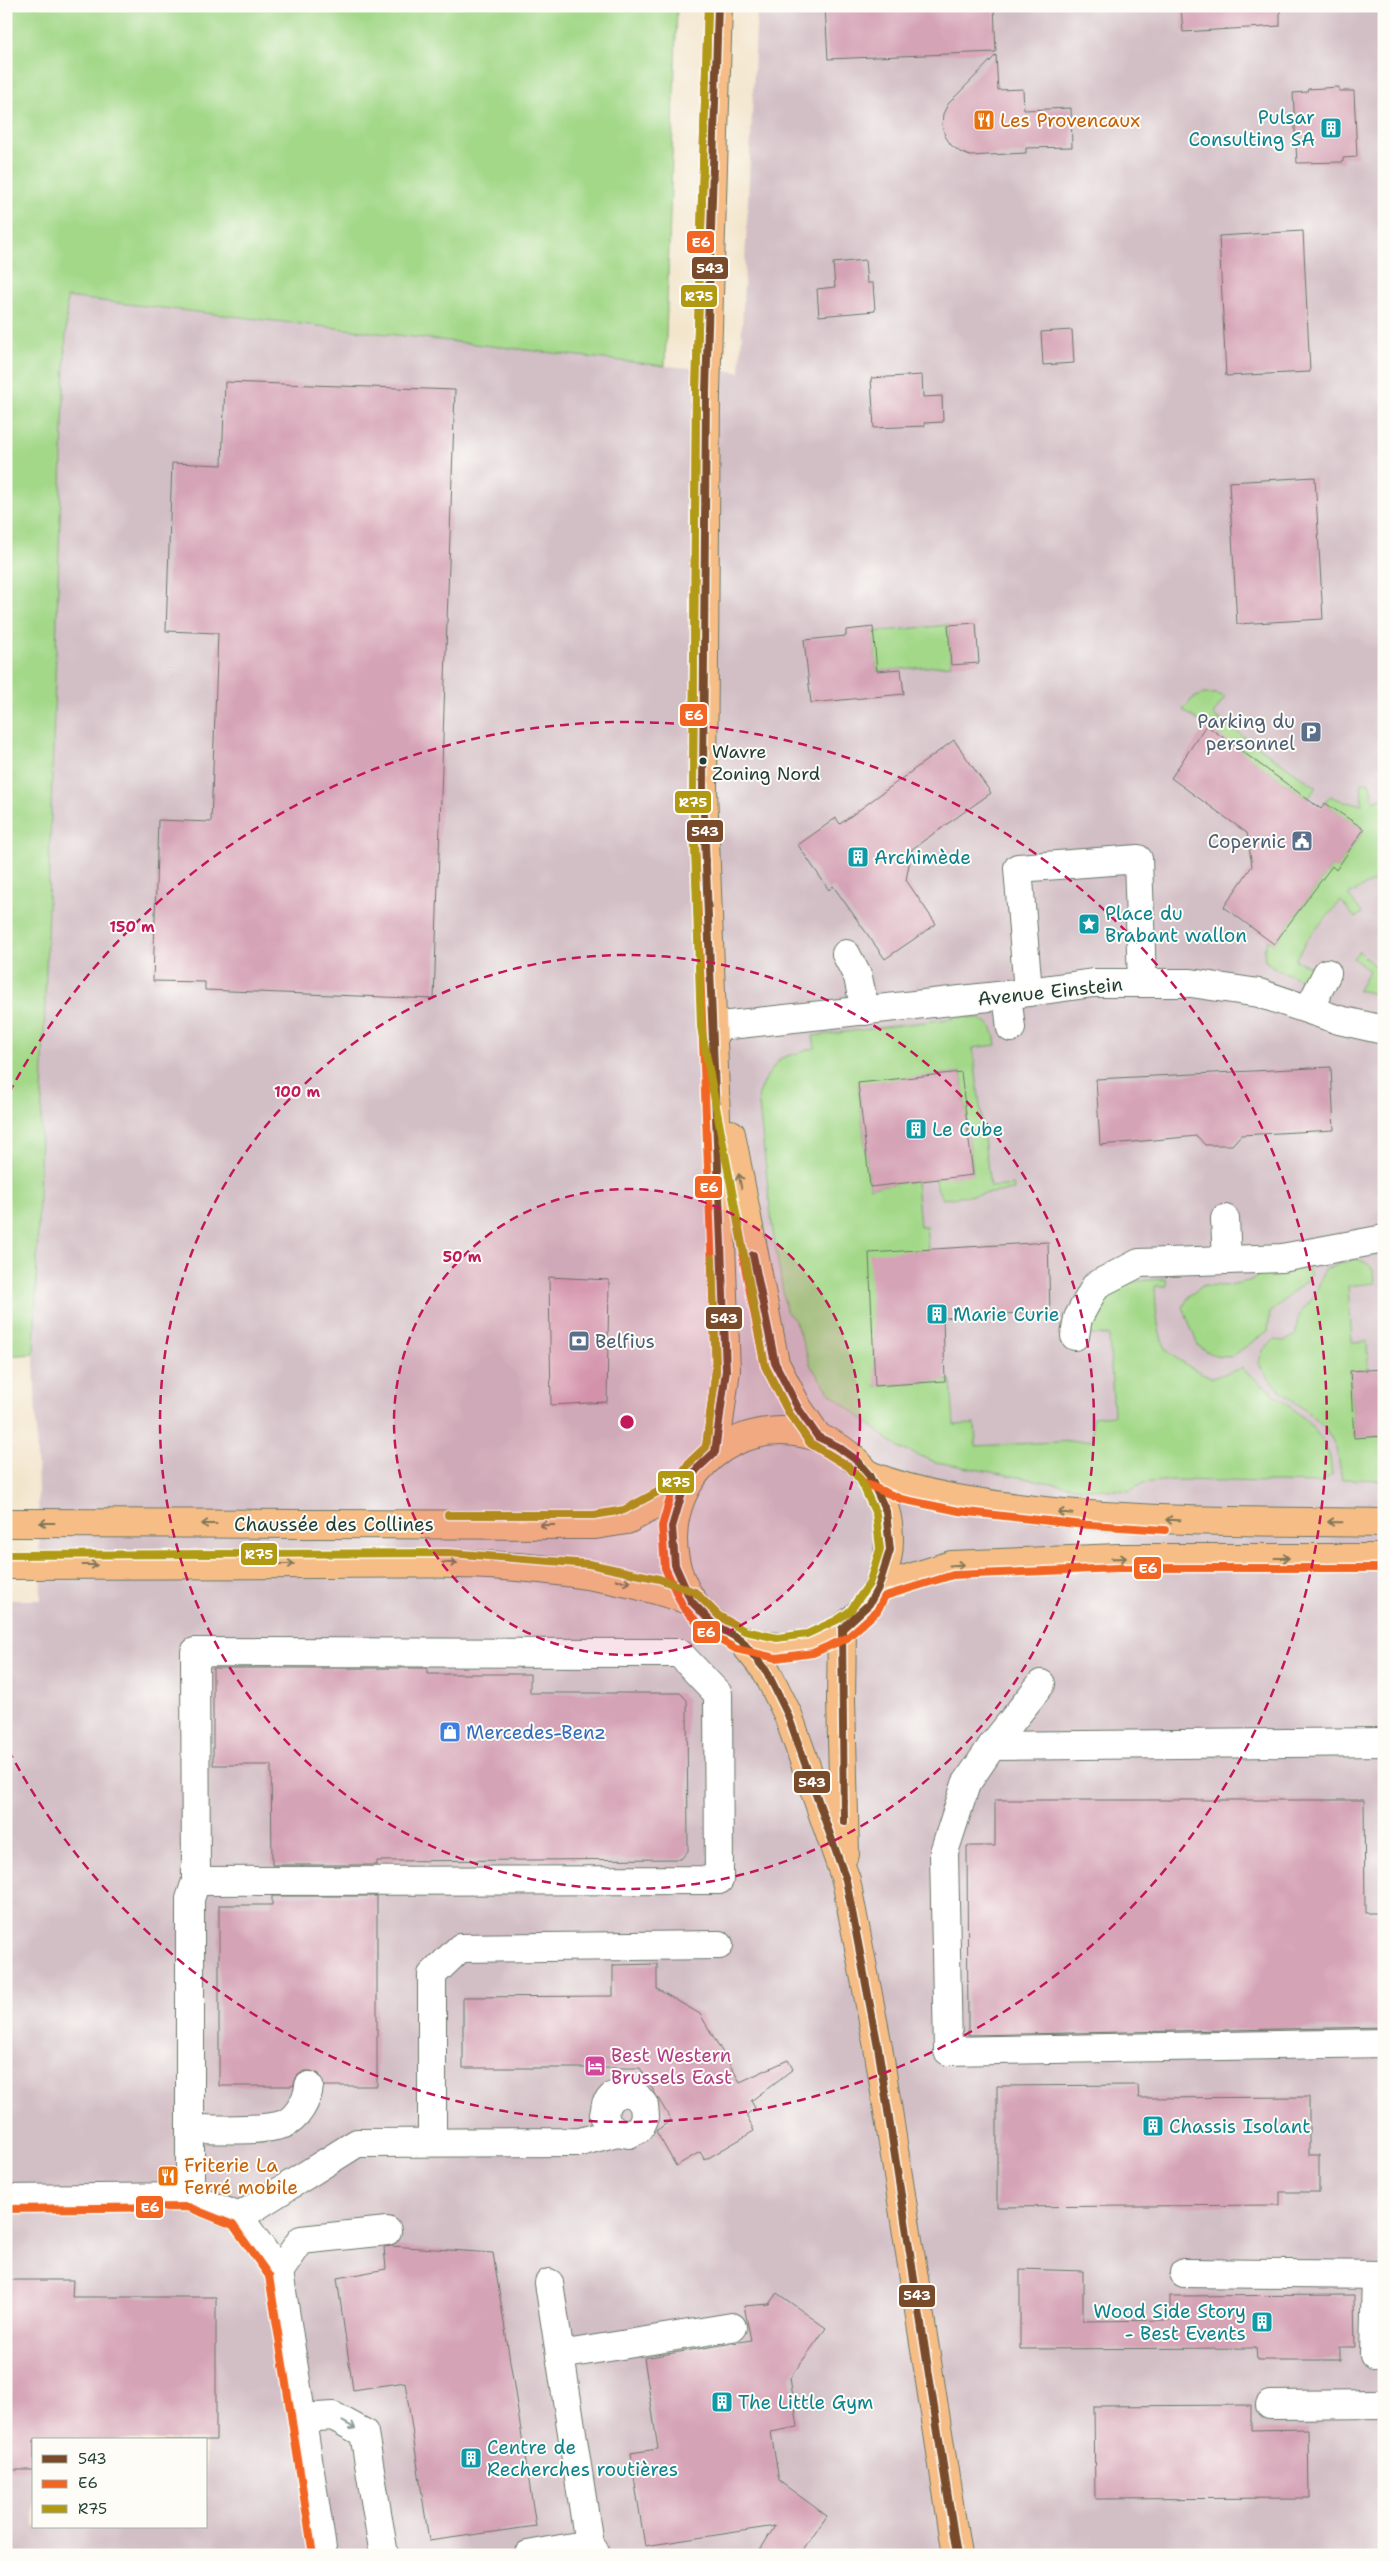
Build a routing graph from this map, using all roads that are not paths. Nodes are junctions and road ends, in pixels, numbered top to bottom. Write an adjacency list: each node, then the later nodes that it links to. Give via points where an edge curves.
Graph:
1 (718, 6): 8 (main road, via 706,392 703,790)
2 (846, 954): 7 (street, via 858,977)
3 (1327, 973): 6 (street)
4 (1142, 982): 5 (street, Avenue Einstein, via 1093,983); 5 (street, via 1138,858 1018,868); 6 (street, Avenue Einstein, via 1191,983 1259,994)
5 (1018, 994): 7 (street, Avenue Einstein); 9 (street)
6 (1309, 1009): 10 (street, Avenue Einstein, via 1339,1020)
7 (865, 1011): 8 (street, Avenue Einstein)
8 (711, 1027): 15 (main road, one-way to 8, via 774,1363); 16 (main road, via 726,1370)
9 (1011, 1028)
10 (1384, 1030)
11 (1225, 1219): 13 (street)
12 (1383, 1246): 13 (street, via 1282,1258)
13 (1227, 1260): 14 (street, via 1139,1263 1096,1285 1078,1318)
14 (1075, 1336)
15 (818, 1437): 16 (main road, via 782,1430 747,1435); 17 (main road, via 838,1446)
16 (714, 1452): 18 (main road)
17 (869, 1475): 20 (main road, one-way to 17, via 1174,1520 1077,1514 960,1501 904,1488); 23 (main road, via 886,1511 890,1550)
18 (683, 1490): 19 (main road, Chaussée des Collines, one-way to 19, via 627,1520 595,1525); 24 (main road, via 672,1527 675,1565)
19 (6, 1523)
20 (1384, 1523)
21 (1384, 1558): 23 (main road, one-way to 21, via 950,1565 1118,1558)
22 (6, 1565): 24 (main road, Chaussée des Collines, one-way to 24, via 448,1563 588,1574 657,1589)
23 (878, 1588): 25 (main road, via 869,1604)
24 (690, 1601): 26 (main road, via 713,1624)
25 (842, 1630): 26 (main road, via 810,1644 776,1648); 30 (main road)
26 (741, 1640): 30 (main road, via 767,1672 788,1715)
27 (1041, 1684): 29 (street)
28 (1384, 1742): 29 (street)
29 (992, 1746): 33 (street, via 966,1784 944,1852 948,2051)
30 (846, 1880): 56 (main road, via 880,2056)
31 (196, 1881): 31 (street, via 719,1880 718,1694 678,1653 195,1652); 35 (street, via 190,1900)
32 (719, 1946): 37 (street, via 460,1948 432,1975)
33 (1384, 2043)
34 (309, 2086): 35 (street, via 300,2109 285,2124 247,2129)
35 (191, 2129): 38 (street)
36 (617, 2132): 37 (street, via 580,2142)
37 (432, 2141): 40 (street, via 357,2143)
38 (190, 2197): 39 (street); 40 (street)
39 (6, 2200)
40 (239, 2217): 42 (street)
41 (387, 2230): 42 (street, via 301,2240)
42 (279, 2272): 51 (street)
43 (1184, 2273): 44 (street)
44 (1380, 2275): 48 (street)
45 (549, 2283): 47 (street)
46 (732, 2327): 47 (street)
47 (560, 2355): 52 (street)
48 (1374, 2355)
49 (1384, 2404): 50 (street)
50 (1270, 2405)
51 (302, 2418): 53 (street); 54 (street, one-way to 54, via 333,2416 364,2434)
52 (593, 2549): 55 (street)
53 (324, 2555)
54 (384, 2555)
55 (528, 2555)
56 (957, 2555)

